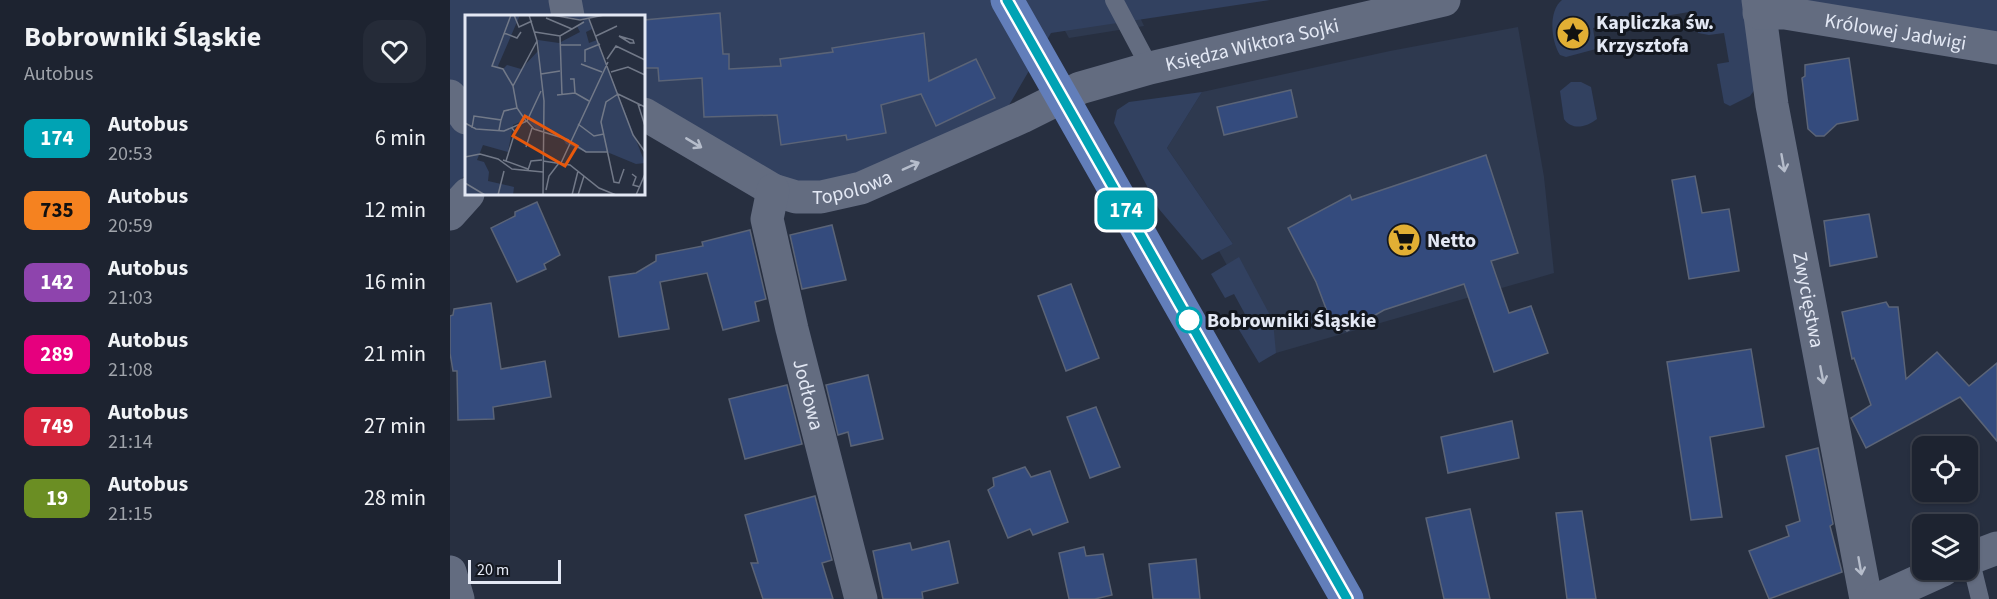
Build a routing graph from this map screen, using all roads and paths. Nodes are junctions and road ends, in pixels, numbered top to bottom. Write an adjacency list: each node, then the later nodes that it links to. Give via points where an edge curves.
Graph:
1 (565, 0): 6 (street)
2 (1007, 0): 10 (highway)
3 (1114, 0): 8 (lane)
4 (1444, 0): 8 (street, Księdza Wiktora Sojki)
5 (1758, 6): 7 (street, Królowej Jadwigi); 22 (street, Zwycięstwa, one-way to 22, via 1772,105)
6 (568, 15)
7 (1997, 48)
8 (1150, 68): 10 (street, Księdza Wiktora Sojki)
9 (450, 95): 12 (street)
10 (1063, 96): 13 (street, Topolowa, one-way to 10, via 796,197 821,197 861,188); 21 (highway)
11 (645, 115): 13 (street, Topolowa, one-way to 13)
12 (465, 117)
13 (773, 190): 20 (street, Jodłowa, via 767,219)
14 (467, 195): 15 (street)
15 (450, 214)
16 (450, 572): 19 (street)
17 (1922, 580): 23 (street)
18 (1975, 580): 24 (lane)
19 (458, 599)
20 (861, 599)
21 (1347, 599)
22 (1866, 599)
23 (1879, 599)
24 (1980, 599)

